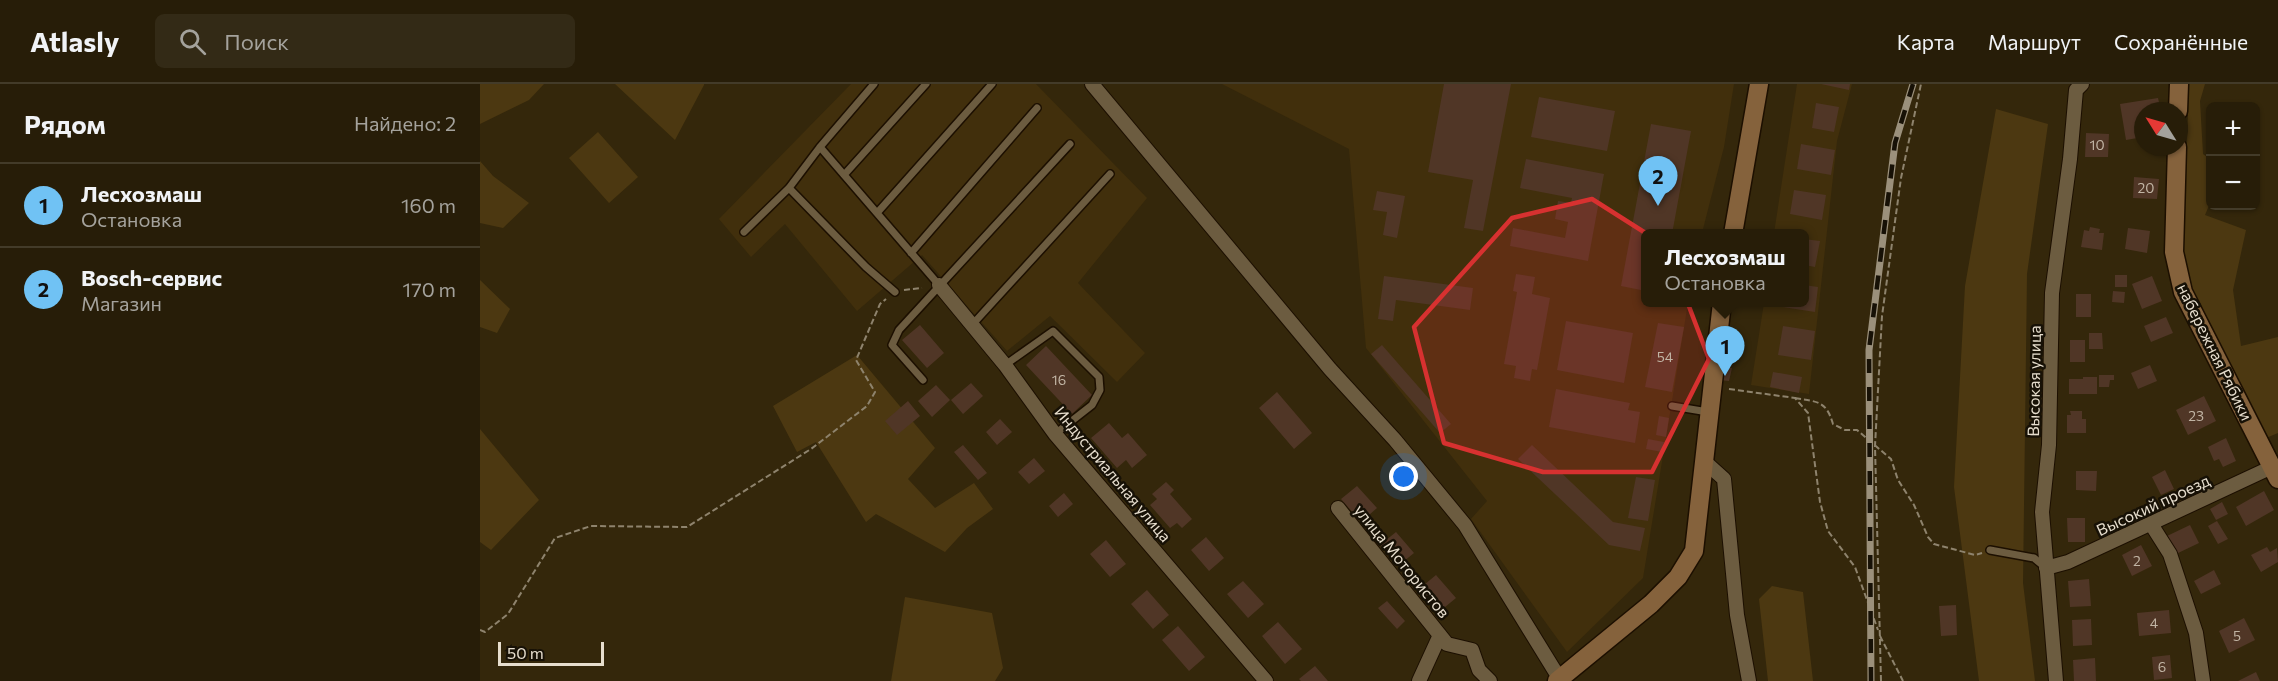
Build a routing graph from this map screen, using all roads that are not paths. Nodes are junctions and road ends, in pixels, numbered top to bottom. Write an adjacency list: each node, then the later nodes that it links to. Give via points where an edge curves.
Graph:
1 (874, 84): 11 (lane)
2 (926, 84): 14 (lane)
3 (992, 84): 16 (lane)
4 (1092, 84): 36 (street, via 1465,525)
5 (1759, 84): 17 (street)
6 (2082, 84): 34 (street, Высокая улица, via 2076,90 2052,293 2049,446 2042,512)
7 (2179, 84): 8 (street)
8 (2178, 102)
9 (1037, 108): 19 (lane)
10 (1070, 144): 20 (lane)
11 (820, 147): 14 (lane); 15 (lane)
12 (2177, 156): 30 (street, набережная Рябики, via 2174,252 2182,292)
13 (1110, 174): 23 (lane)
14 (844, 175): 16 (lane)
15 (789, 188): 18 (lane); 21 (lane)
16 (877, 213): 19 (lane)
17 (1734, 229)
18 (744, 232)
19 (911, 253): 20 (lane)
20 (939, 285): 23 (street, Индустриальная улица); 25 (lane, via 899,330 892,345)
21 (895, 292)
22 (1722, 307): 27 (street)
23 (972, 325): 24 (street, Индустриальная улица)
24 (1005, 365): 28 (street, Индустриальная улица); 28 (lane, via 1053,331 1099,377 1100,390 1092,405)
25 (923, 380)
26 (1672, 406): 27 (lane)
27 (1708, 413): 29 (street)
28 (1055, 434): 37 (street, Индустриальная улица)
29 (1704, 461): 36 (street, via 1694,551 1678,577); 40 (street, via 1724,479 1737,615)
30 (2275, 473): 32 (street, Высокий проезд)
31 (1338, 508): 35 (street, улица Мотористов)
32 (2151, 524): 34 (street, Высокий проезд); 42 (street, via 2170,554 2196,633)
33 (1990, 550): 34 (lane, via 2034,558)
34 (2046, 568): 41 (street, Высокая улица)
35 (1440, 635): 38 (street, улица Мотористов); 39 (street, улица Мотористов, via 1447,644 1472,650 1479,670)
36 (1559, 680)
37 (1266, 681)
38 (1419, 681)
39 (1490, 681)
40 (1749, 681)
41 (2056, 681)
42 (2203, 681)

